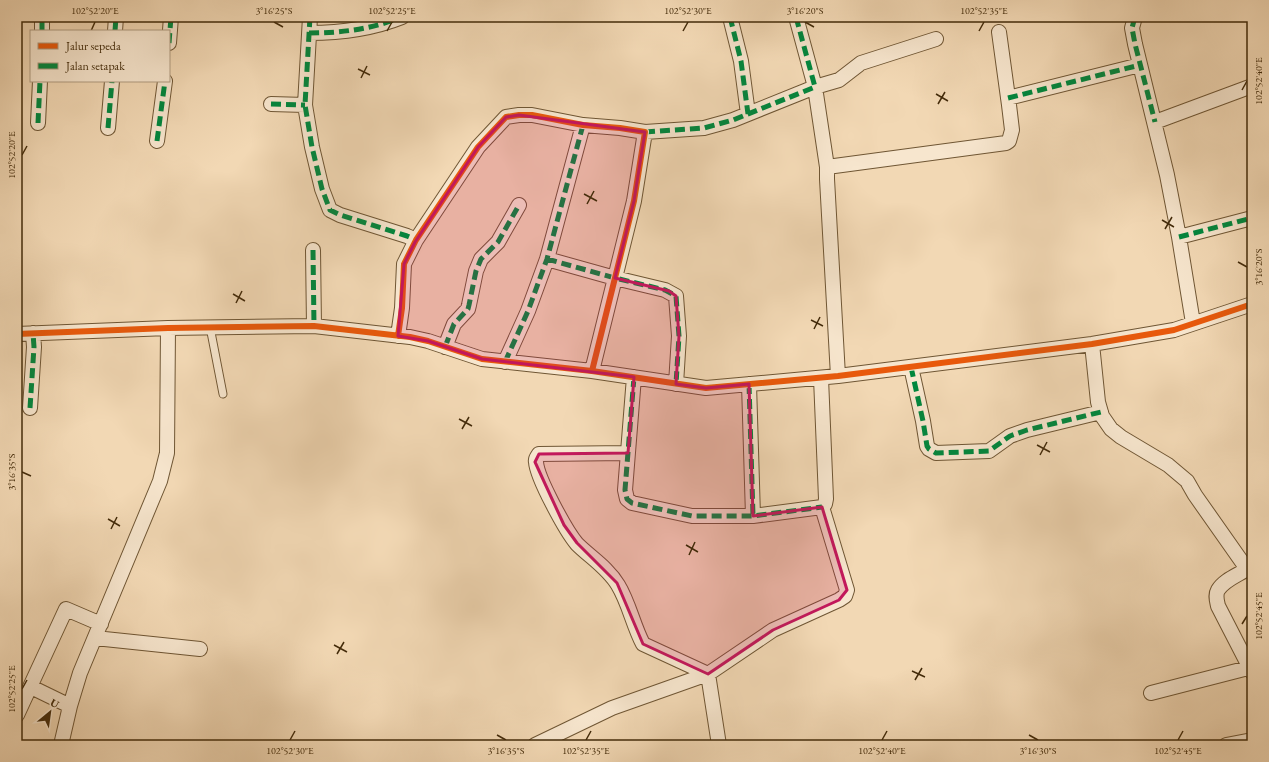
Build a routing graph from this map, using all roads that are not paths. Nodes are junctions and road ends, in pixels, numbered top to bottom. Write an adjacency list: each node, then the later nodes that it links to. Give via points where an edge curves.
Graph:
1 (42, 17): 9 (street)
2 (116, 17): 10 (street)
3 (171, 17): 11 (street)
4 (310, 17): 13 (street)
5 (402, 17): 13 (street, via 360,29)
6 (730, 17): 24 (street, via 741,61)
7 (796, 17): 20 (street)
8 (1135, 17): 15 (street, via 1132,28)
9 (42, 30)
10 (115, 30)
11 (170, 30)
12 (999, 32): 21 (street)
13 (309, 33): 23 (street)
14 (936, 39): 20 (street, via 861,63 840,80)
15 (1140, 65): 21 (street); 25 (street)
16 (40, 82): 26 (street)
17 (112, 82): 28 (street)
18 (165, 82): 30 (street)
19 (1252, 86): 25 (street)
20 (815, 87): 24 (street); 31 (street)
21 (1008, 98): 31 (street, via 1012,130 1006,143)
22 (271, 104): 23 (street)
23 (305, 105): 35 (street, via 322,190 330,210)
24 (748, 114): 29 (street, via 704,128)
25 (1155, 122): 34 (street)
26 (38, 123)
27 (583, 125): 29 (street); 35 (street, via 532,115 506,117 478,147); 37 (street)
28 (108, 128)
29 (645, 132): 38 (street, via 634,201)
30 (157, 141)
31 (827, 167): 52 (street)
32 (519, 205): 48 (street, via 498,242 481,259 468,309 454,324)
33 (1252, 218): 34 (street)
34 (1179, 237): 40 (street)
35 (416, 240): 46 (street, via 404,264)
36 (313, 250): 41 (street)
37 (547, 259): 38 (street); 49 (street, via 528,311)
38 (615, 278): 51 (street); 55 (street, via 669,291 676,296 679,336)
39 (1252, 304): 40 (street)
40 (1193, 323): 47 (street, via 1174,330)
41 (314, 326): 42 (street); 46 (street)
42 (210, 327): 43 (street); 57 (lane)
43 (168, 328): 44 (street); 64 (street, via 167,453 160,481)
44 (33, 333): 45 (street); 58 (street)
45 (17, 334)
46 (398, 336): 48 (street)
47 (1092, 344): 50 (street); 59 (street)
48 (445, 347): 49 (street, via 482,359)
49 (505, 362): 51 (street)
50 (911, 367): 52 (street); 59 (street, via 927,446 936,453 989,452 1010,436)
51 (592, 371): 53 (street)
52 (838, 376): 54 (street)
53 (634, 377): 55 (street); 60 (street)
54 (821, 378): 56 (street); 61 (street, via 826,499)
55 (676, 384): 56 (street, via 706,388)
56 (748, 384): 62 (street)
57 (223, 394)
58 (30, 408)
59 (1101, 412): 63 (street, via 1111,430 1168,465 1187,481)
60 (628, 453): 62 (street, via 625,490 627,499 632,504 692,516); 68 (street, via 539,454 535,462 564,525 577,543 617,583 643,644)
61 (822, 507): 62 (street); 68 (street, via 847,590 844,596 773,630)
62 (753, 516)
63 (1250, 567): 67 (street, via 1223,585 1216,598)
64 (101, 624): 65 (street); 69 (street, via 66,609)
65 (95, 638): 66 (street); 71 (street, via 80,673)
66 (200, 648)
67 (1251, 669): 70 (street)
68 (708, 674): 75 (street, via 612,708); 76 (street)
69 (31, 687): 71 (street); 72 (street)
70 (1152, 693)
71 (70, 706): 74 (street)
72 (17, 715)
73 (1252, 740): 77 (street)
74 (61, 745)
75 (535, 745)
76 (720, 745)
77 (1226, 745)

